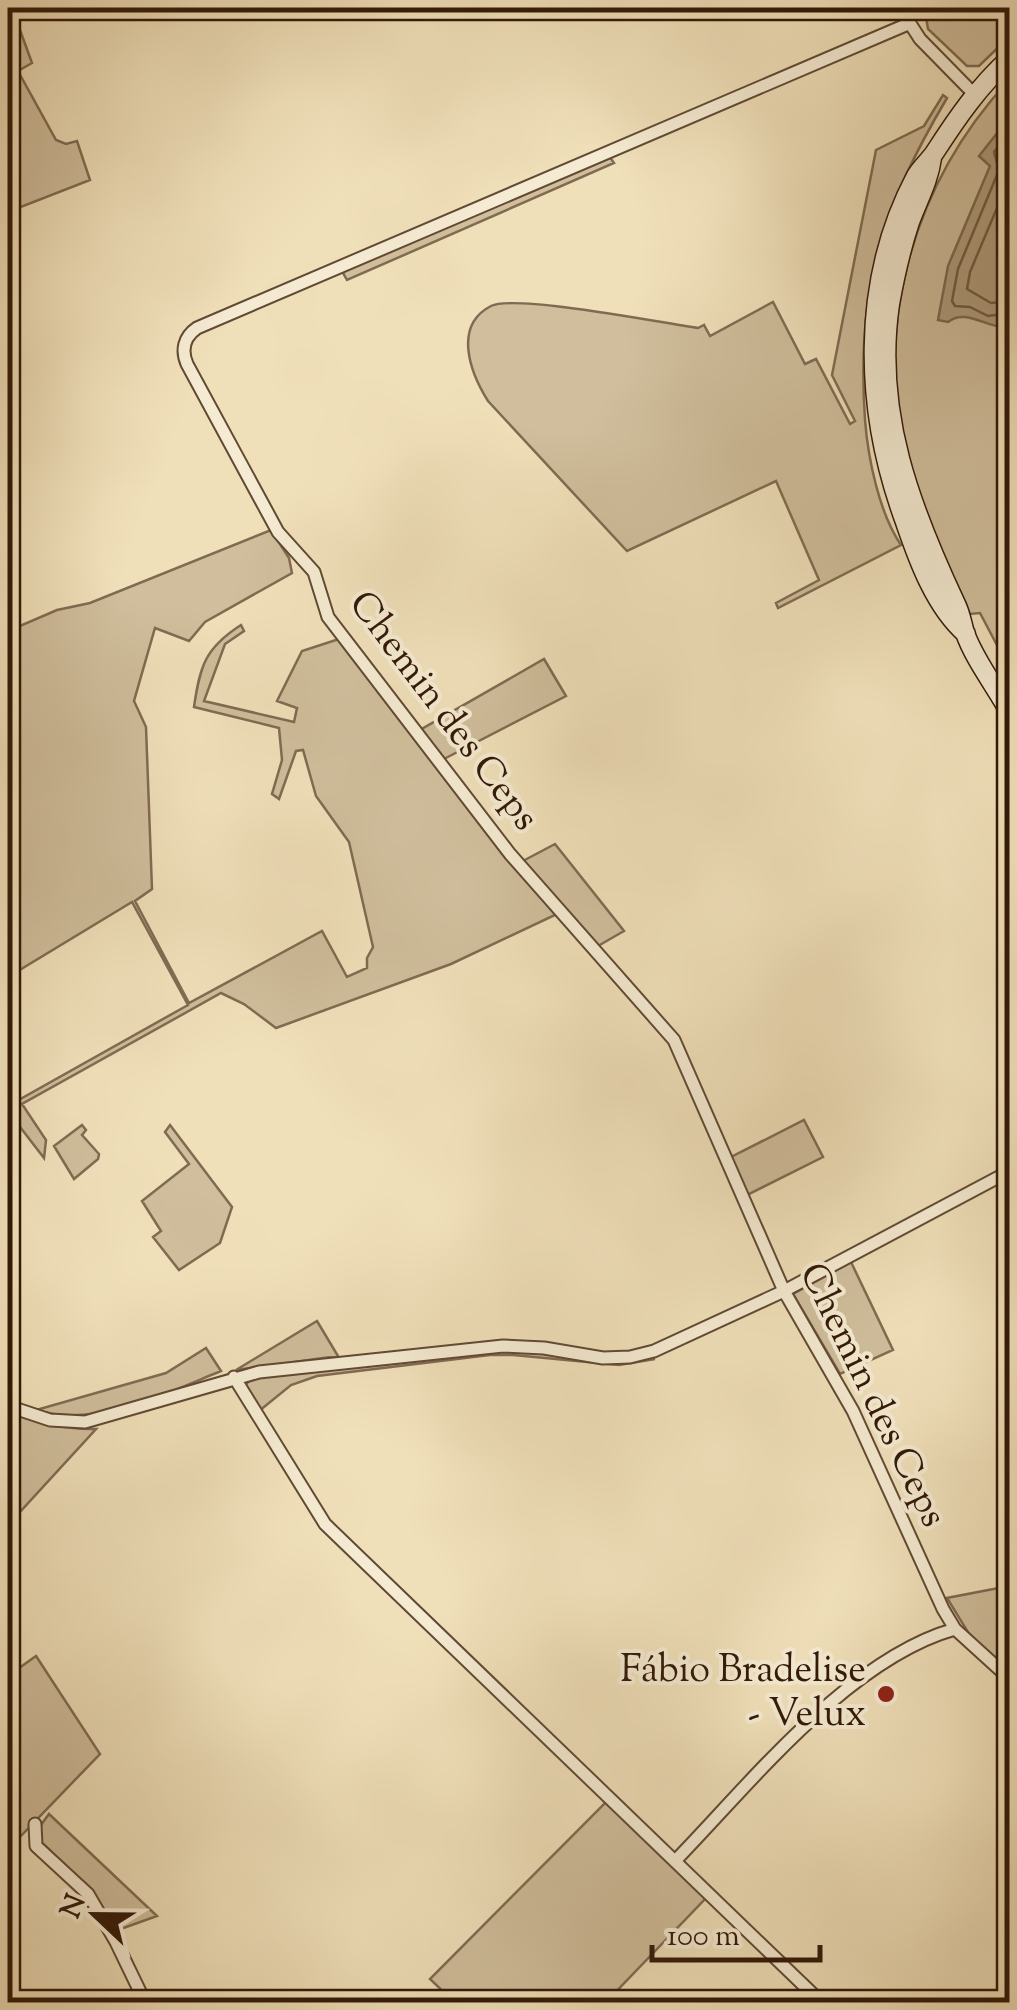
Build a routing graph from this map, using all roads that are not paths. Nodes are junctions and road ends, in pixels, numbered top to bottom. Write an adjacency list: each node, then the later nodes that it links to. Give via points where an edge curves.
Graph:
1 (903, 9): 2 (street)
2 (908, 24): 4 (street); 7 (street, Chemin des Ceps, via 197,328 183,350 278,532 316,577 328,617 510,854 674,1040)
3 (1010, 58): 4 (main road)
4 (974, 94): 5 (main road, via 932,157 896,273 886,343 888,401 909,495 966,634)
5 (1010, 714)
6 (1010, 1171): 7 (street)
7 (784, 1292): 8 (street, via 630,1357 503,1346); 10 (street, Chemin des Ceps, via 853,1411)
8 (234, 1377): 9 (street, via 85,1422 50,1420); 13 (street, via 325,1524)
9 (8, 1406)
10 (954, 1630): 11 (street, Chemin des Ceps); 13 (street, via 931,1636 833,1699)
11 (1010, 1679)
12 (35, 1824): 14 (street, via 36,1846 88,1894)
13 (675, 1862): 15 (street)
14 (145, 2002)
15 (821, 2002)

